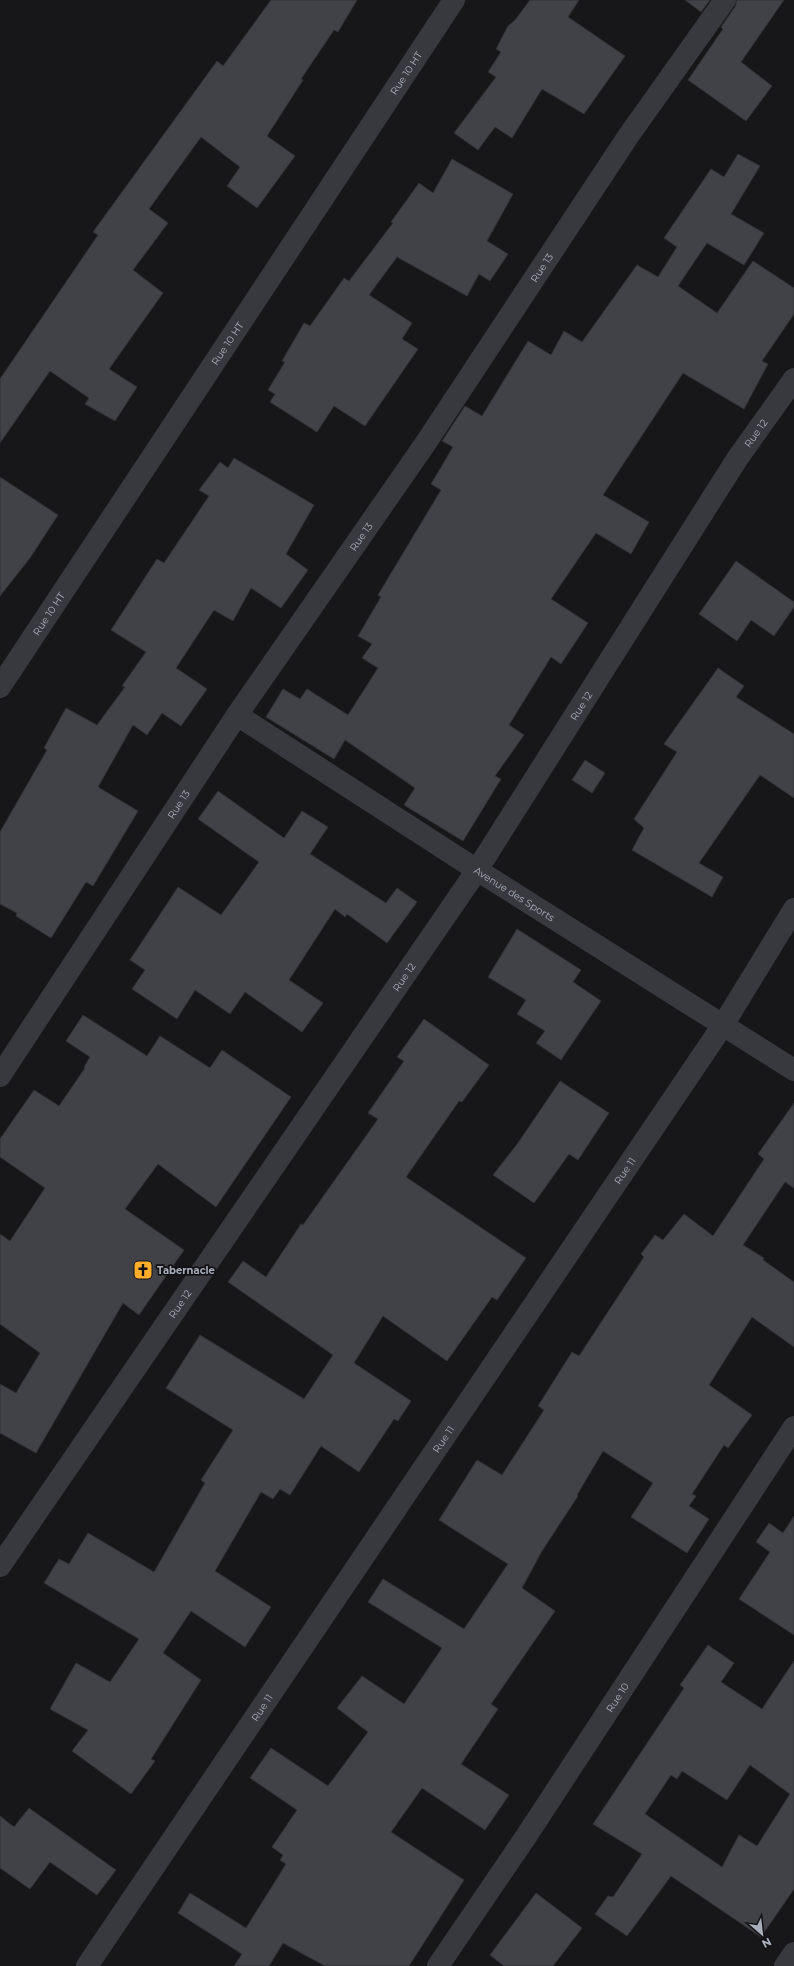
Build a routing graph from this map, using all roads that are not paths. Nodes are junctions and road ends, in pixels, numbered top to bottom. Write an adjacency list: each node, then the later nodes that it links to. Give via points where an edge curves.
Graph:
1 (454, 0): 4 (street, Rue 10 HT)
2 (725, 0): 5 (street, Rue 13, via 629,135 425,444)
3 (794, 379): 6 (street, Rue 12, via 737,459)
4 (0, 687)
5 (237, 715): 6 (street, Avenue des Sports); 10 (street, Rue 13)
6 (477, 870): 8 (street, Avenue des Sports); 12 (street, Rue 12)
7 (794, 909): 8 (street, Rue 11)
8 (723, 1025): 9 (street, Avenue des Sports); 14 (street, Rue 11)
9 (794, 1070)
10 (0, 1076)
11 (794, 1427): 15 (street, Rue 10, via 527,1835)
12 (0, 1566)
13 (794, 1953): 16 (street)
14 (87, 1966)
15 (438, 1966)
16 (785, 1966)

